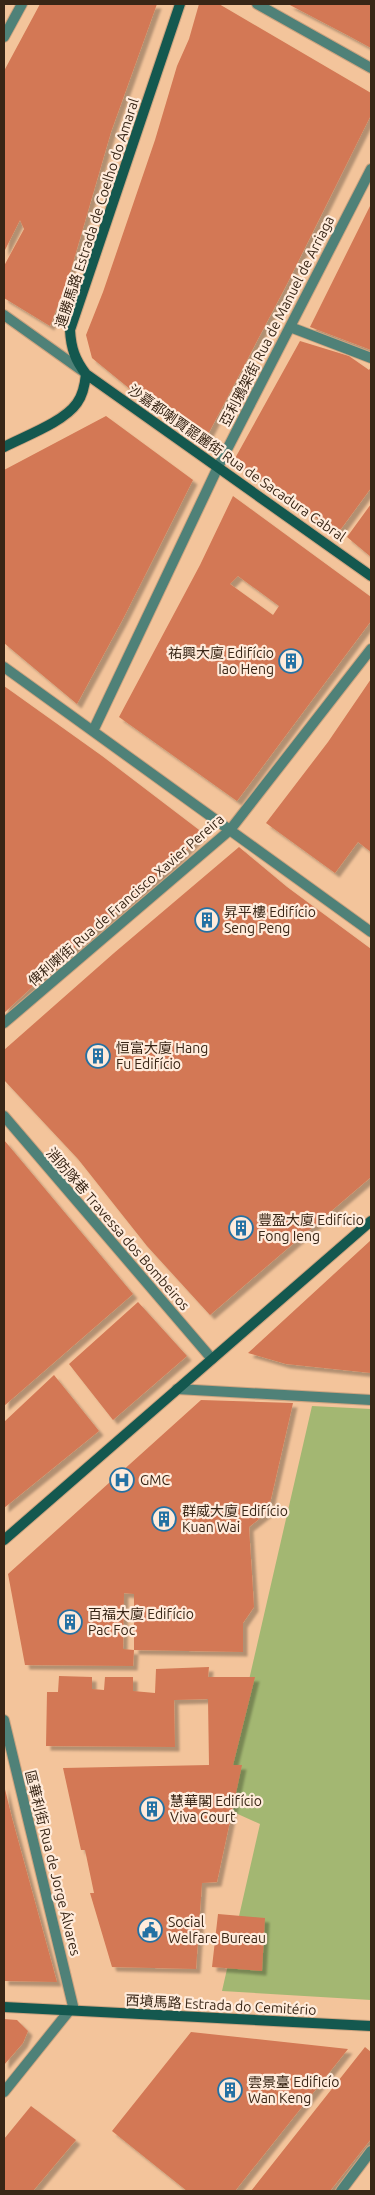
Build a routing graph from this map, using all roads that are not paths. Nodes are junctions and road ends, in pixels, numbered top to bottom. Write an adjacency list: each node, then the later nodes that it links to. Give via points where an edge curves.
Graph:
1 (22, 4): 4 (street)
2 (180, 4): 10 (street, 連勝馬路 Estrada de Coelho do Amaral, via 70,330 76,362)
3 (257, 4): 5 (street)
4 (4, 37)
5 (371, 68)
6 (371, 169): 8 (street, 亞利鴉架街 Rua de Manuel de Arriaga)
7 (4, 315): 10 (street)
8 (290, 326): 9 (street); 12 (street, 亞利鴉架街 Rua de Manuel de Arriaga)
9 (371, 358)
10 (86, 374): 11 (street, via 78,403 67,414); 12 (street, 沙嘉都喇賈罷麗街 Rua de Sacadura Cabral)
11 (4, 447)
12 (218, 466): 13 (street, 沙嘉都喇賈罷麗街 Rua de Sacadura Cabral); 16 (street, 亞利鴉架街 Rua de Manuel de Arriaga)
13 (371, 576)
14 (371, 649): 17 (street, 俾利喇街 Rua de Francisco Xavier Pereira)
15 (4, 667): 16 (street)
16 (93, 731): 17 (street)
17 (230, 830): 18 (street); 19 (street, 俾利喇街 Rua de Francisco Xavier Pereira)
18 (371, 932)
19 (4, 1023)
20 (4, 1116): 22 (street, 消防隊巷 Travessa dos Bombeiros)
21 (371, 1221): 22 (street)
22 (212, 1360): 23 (street)
23 (177, 1389): 24 (street); 25 (street)
24 (371, 1400)
25 (4, 1540)
26 (4, 1720): 28 (street, 區華利街 Rua de Jorge Álvares, via 73,2006)
27 (4, 2007): 28 (street, 西墳馬路 Estrada do Cemitério)
28 (69, 2011): 29 (street, 西墳馬路 Estrada do Cemitério); 30 (street)
29 (371, 2026)
30 (4, 2092)
31 (371, 2151): 32 (street)
32 (341, 2191)

